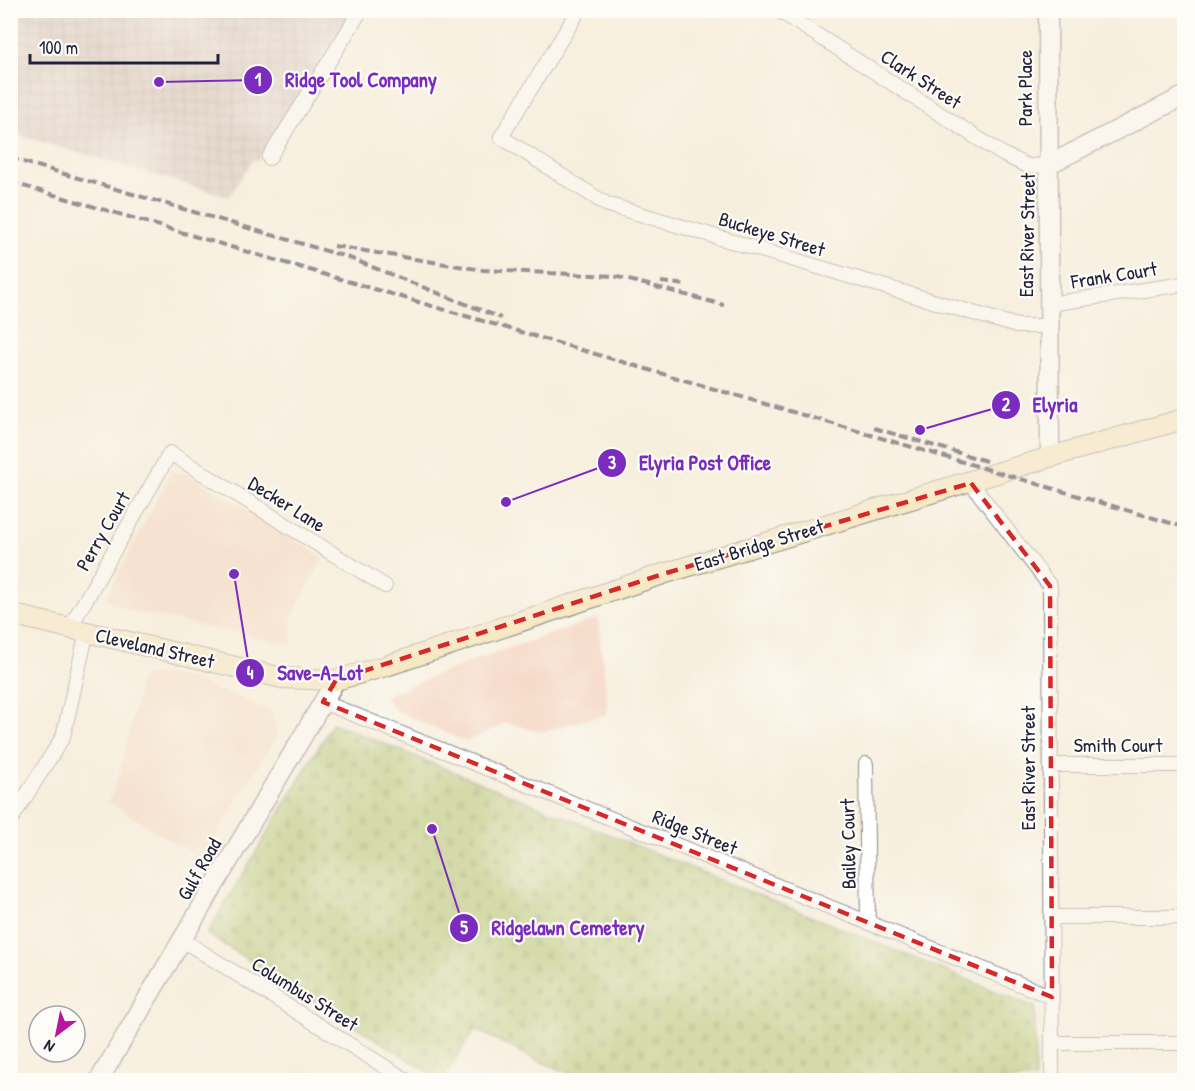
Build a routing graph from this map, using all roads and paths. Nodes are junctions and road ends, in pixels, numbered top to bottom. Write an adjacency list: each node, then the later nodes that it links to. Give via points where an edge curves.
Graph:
1 (361, 10): 6 (street)
2 (579, 10): 10 (street, Buckeye Street, via 501,137 606,204 986,318 1017,326)
3 (1048, 10): 7 (street, Park Place)
4 (781, 11): 7 (street, Clark Street, via 1004,155 1028,166)
5 (1185, 96): 7 (street, East River Street)
6 (268, 158)
7 (1048, 165): 9 (street, East River Street)
8 (1185, 284): 9 (street, Frank Court)
9 (1048, 304): 10 (street, East River Street)
10 (1049, 326): 13 (street, East River Street)
11 (1178, 421): 13 (main road, East Bridge Street)
12 (170, 453): 15 (street, Decker Lane); 17 (street, Perry Court)
13 (1050, 457): 14 (main road, East Bridge Street)
14 (971, 483): 18 (main road, East Bridge Street, via 674,571); 21 (street, East River Street, via 1050,586)
15 (385, 586)
16 (10, 614): 17 (main road, Cleveland Street)
17 (78, 629): 18 (main road, Cleveland Street, via 282,678); 23 (street, Perry Court, via 63,737)
18 (336, 680): 19 (street, Gulf Road)
19 (324, 702): 26 (street, Ridge Street); 27 (street, Gulf Road)
20 (866, 764): 26 (street, Bailey Court)
21 (1051, 765): 22 (street, Smith Court); 24 (street, East River Street)
22 (1185, 765)
23 (10, 821)
24 (1051, 917): 25 (street); 28 (street, East River Street)
25 (1185, 917)
26 (868, 923): 28 (street, Ridge Street)
27 (184, 941): 31 (street, Gulf Road); 32 (street, Columbus Street)
28 (1052, 997): 29 (street, East River Street)
29 (1052, 1043): 30 (street); 33 (street, East River Street)
30 (1185, 1043)
31 (99, 1080)
32 (406, 1080)
33 (1052, 1080)

